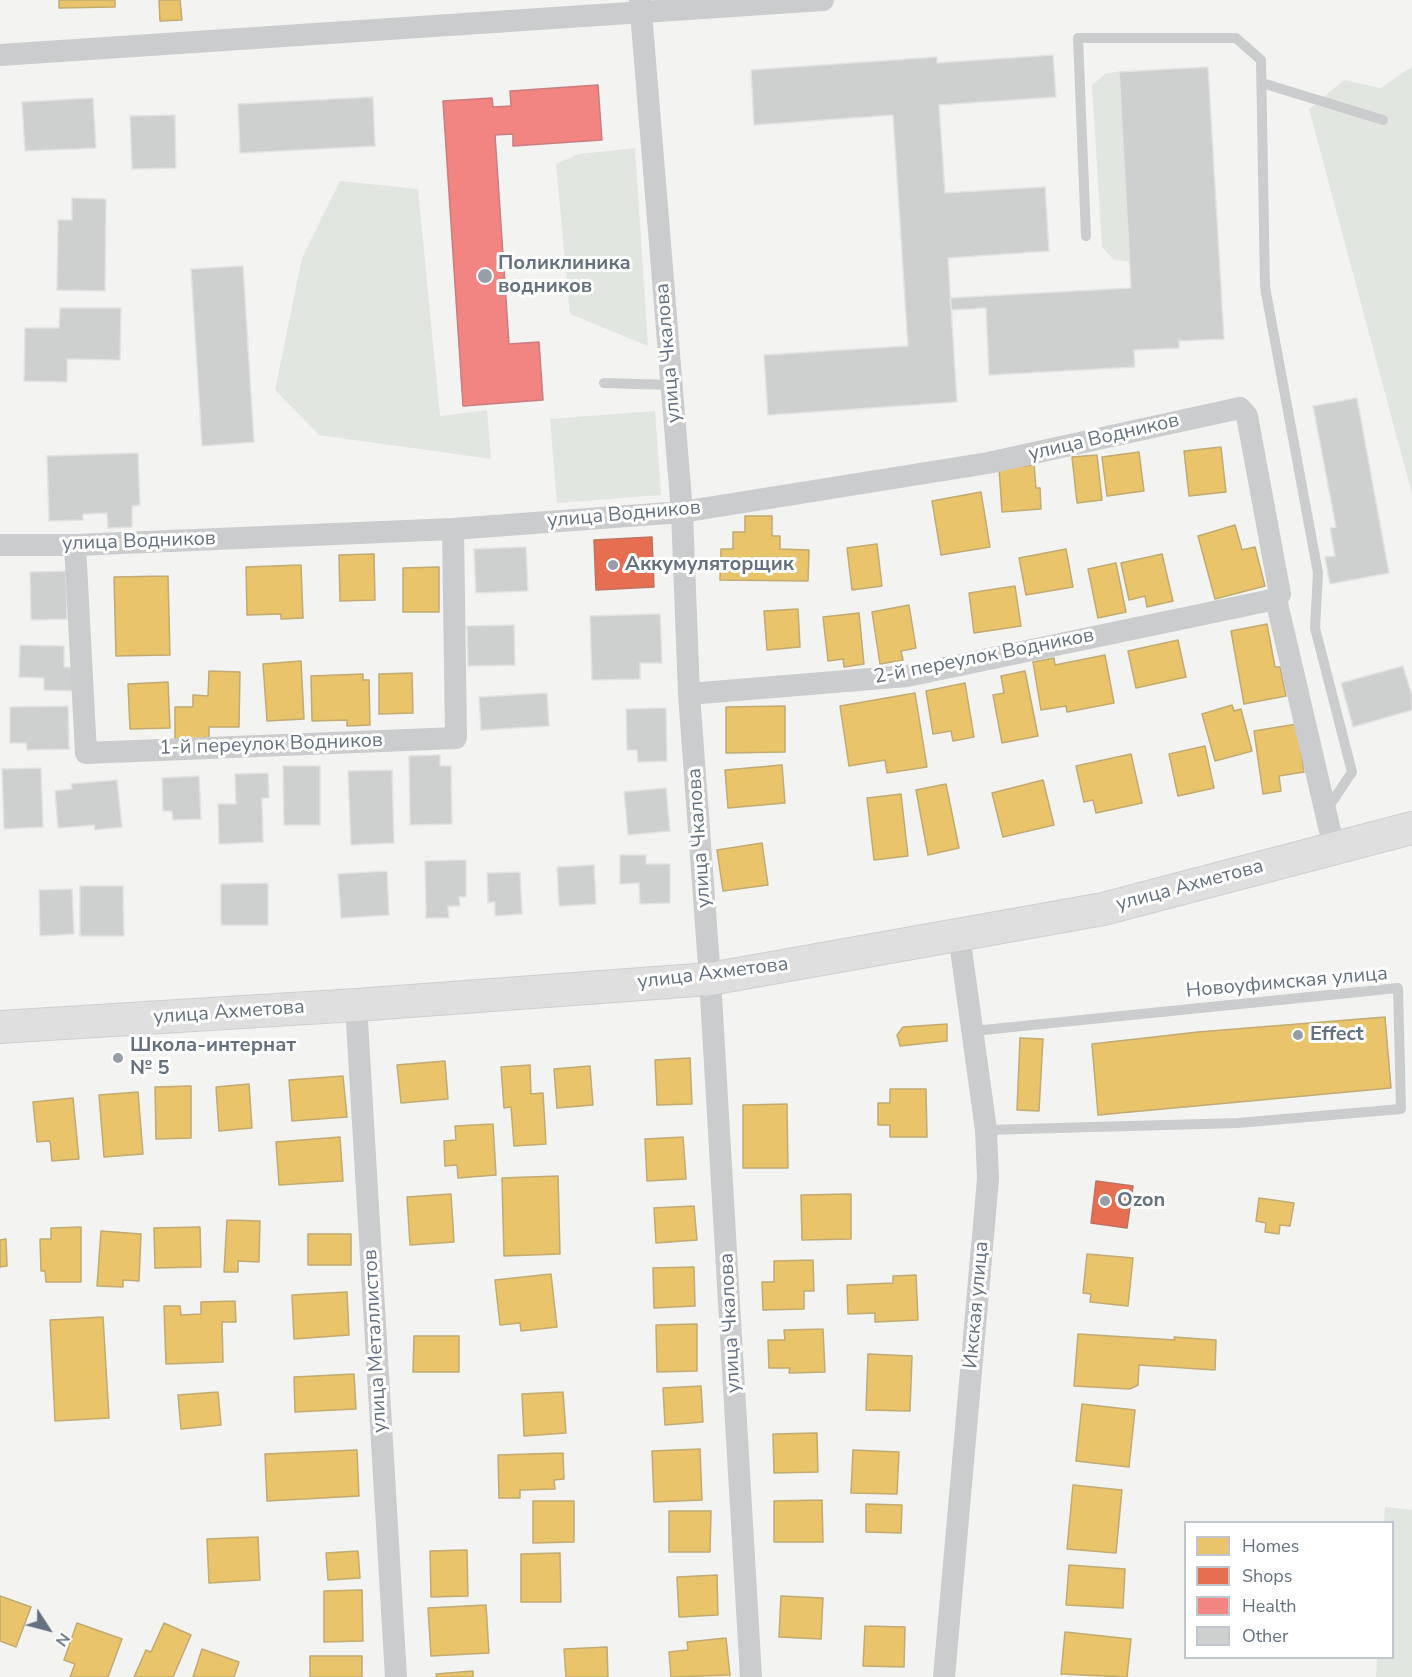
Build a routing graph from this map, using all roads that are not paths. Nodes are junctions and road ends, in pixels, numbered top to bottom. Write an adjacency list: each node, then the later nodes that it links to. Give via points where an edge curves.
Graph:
1 (823, 0): 2 (street)
2 (640, 6): 3 (street); 8 (street, улица Чкалова)
3 (0, 55)
4 (1262, 82): 5 (lane); 6 (lane, via 1261,60 1236,38 1078,38); 15 (lane, via 1265,287 1318,573 1315,628 1352,772)
5 (1383, 120)
6 (1086, 236)
7 (604, 383): 8 (lane)
8 (671, 385): 9 (street, улица Чкалова)
9 (682, 512): 10 (street, улица Водников); 13 (street, улица Водников, via 988,464 1240,408 1247,416 1280,594); 14 (street, улица Чкалова)
10 (453, 529): 12 (street, улица Водников); 12 (street, 1-й переулок Водников, via 456,738 86,753)
11 (0, 545): 12 (street, улица Водников)
12 (75, 545)
13 (1276, 599): 14 (street, 2-й переулок Водников, via 907,676); 15 (street)
14 (689, 694): 19 (street, улица Чкалова)
15 (1326, 812): 17 (street)
16 (1412, 828): 17 (main road, улица Ахметова)
17 (1334, 848): 18 (main road, улица Ахметова, via 1103,909)
18 (959, 935): 19 (main road, улица Ахметова); 22 (street, Икская улица)
19 (710, 979): 20 (main road, улица Ахметова); 25 (street, улица Чкалова)
20 (356, 1005): 21 (main road, улица Ахметова); 24 (street, улица Металлистов)
21 (0, 1027)
22 (973, 1031): 23 (street, Икская улица); 23 (lane, Новоуфимская улица, via 1398,988 1401,1109 1238,1123)
23 (986, 1130): 26 (street, Икская улица, via 988,1179)
24 (396, 1677)
25 (752, 1677)
26 (944, 1677)

